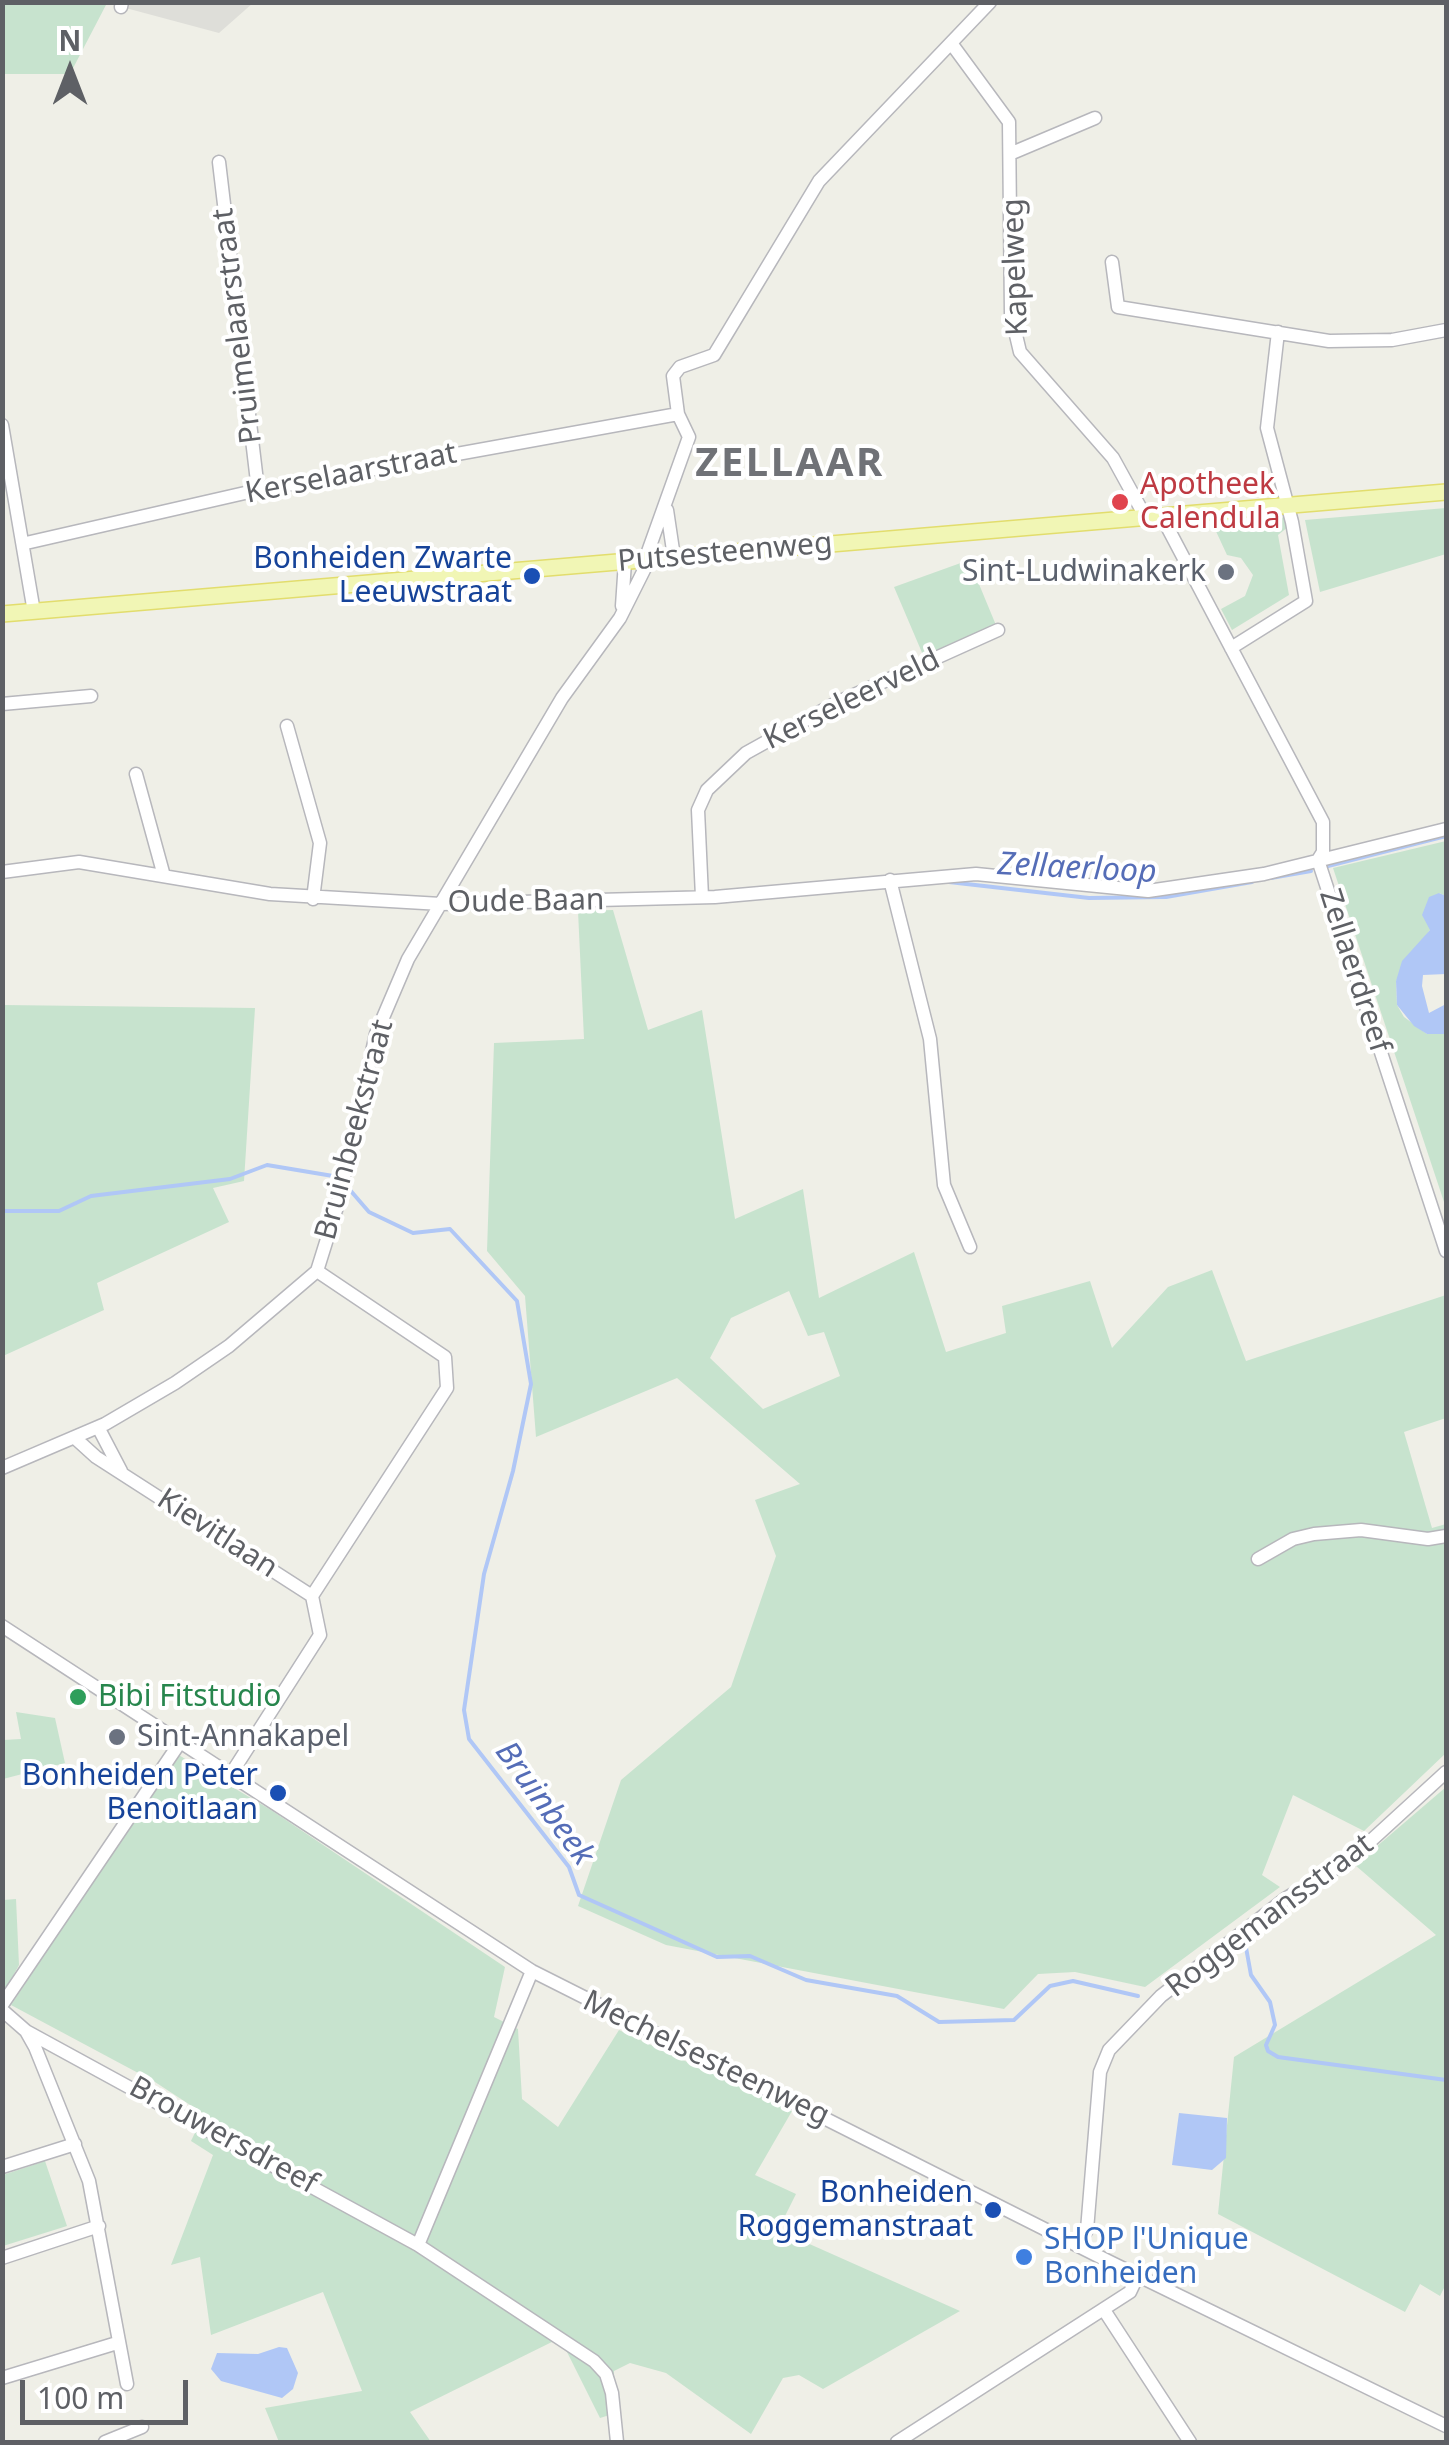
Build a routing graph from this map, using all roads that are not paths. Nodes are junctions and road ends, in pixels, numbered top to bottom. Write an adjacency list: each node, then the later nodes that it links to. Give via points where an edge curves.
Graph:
1 (990, 2): 2 (street)
2 (951, 43): 4 (street, Kapelweg, via 1006,114); 9 (street, Bruinbeekstraat, via 819,181 714,355 673,376)
3 (1095, 118): 4 (street)
4 (1012, 152): 15 (street, Kapelweg, via 1012,314 1020,352 1114,458)
5 (219, 162): 11 (street, Pruimelaarstraat)
6 (1112, 262): 8 (street, via 1118,307)
7 (1446, 330): 8 (street, via 1329,341)
8 (1278, 332): 13 (street, via 1267,428)
9 (678, 414): 11 (street, Kerselaarstraat); 14 (street, Bruinbeekstraat, via 688,436)
10 (2, 425): 16 (street)
11 (258, 490): 16 (street, Kerselaarstraat)
12 (1446, 492): 13 (main road, Putsesteenweg)
13 (1286, 505): 15 (main road, Putsesteenweg); 24 (street, via 1306,601)
14 (667, 506): 17 (street); 18 (street, Bruinbeekstraat)
15 (1154, 517): 17 (main road, Putsesteenweg); 24 (street, Zellaerdreef)
16 (26, 543): 20 (street)
17 (674, 557): 18 (main road, Putsesteenweg)
18 (647, 560): 19 (main road, Putsesteenweg); 22 (street, Bruinbeekstraat)
19 (625, 562): 20 (main road, Putsesteenweg); 22 (street)
20 (34, 612): 21 (main road, Putsesteenweg)
21 (2, 614)
22 (620, 618): 36 (street, Bruinbeekstraat, via 562,698)
23 (998, 630): 35 (street, Kerseleerveld, via 746,753 707,790 698,810)
24 (1231, 648): 30 (street, Zellaerdreef, via 1318,810)
25 (91, 696): 26 (street)
26 (2, 704)
27 (287, 726): 34 (street, via 320,843)
28 (136, 774): 32 (street)
29 (1446, 828): 30 (street, Oude Baan)
30 (1318, 860): 33 (street, Oude Baan, via 1148,891 976,874); 38 (street, Zellaerdreef)
31 (2, 872): 32 (street, Oude Baan, via 79,862)
32 (164, 876): 34 (street, Oude Baan)
33 (890, 880): 35 (street, Oude Baan); 37 (street, via 930,1039 944,1185)
34 (313, 898): 36 (street, Oude Baan)
35 (702, 898): 36 (street, Oude Baan)
36 (441, 904): 39 (street, Bruinbeekstraat, via 408,958 376,1034)
37 (970, 1247)
38 (1446, 1250)
39 (317, 1271): 40 (street, Bruinbeekstraat, via 228,1346); 46 (street, via 444,1357 447,1388)
40 (98, 1427): 41 (street, Bruinbeekstraat); 43 (street, Kievitlaan)
41 (75, 1438): 42 (street, Bruinbeekstraat); 43 (street, Kievitlaan)
42 (2, 1468)
43 (121, 1472): 46 (street, Kievitlaan)
44 (1446, 1536): 45 (street, via 1314,1534)
45 (1258, 1559)
46 (312, 1596): 50 (street, via 320,1635)
47 (2, 1626): 48 (street, Mechelsesteenweg)
48 (181, 1741): 50 (street, Mechelsesteenweg); 52 (street)
49 (1446, 1772): 58 (street, Roggemansstraat, via 1352,1858 1285,1898 1161,1996 1109,2050 1100,2072 1086,2230)
50 (231, 1774): 51 (street, Mechelsesteenweg)
51 (532, 1971): 57 (street); 58 (street, Mechelsesteenweg)
52 (2, 2008): 53 (street)
53 (26, 2031): 54 (street); 57 (street, Brouwersdreef)
54 (75, 2144): 55 (street); 56 (street)
55 (2, 2167)
56 (99, 2226): 59 (street); 62 (street)
57 (418, 2244): 68 (street, Brouwersdreef, via 594,2361 612,2393)
58 (1078, 2245): 60 (street, Mechelsesteenweg)
59 (2, 2258)
60 (1138, 2275): 61 (street, via 1130,2292); 65 (street, Mechelsesteenweg)
61 (1104, 2310): 69 (street); 70 (street)
62 (117, 2343): 63 (street); 64 (street)
63 (2, 2378)
64 (127, 2384)
65 (1446, 2426)
66 (142, 2427): 67 (street)
67 (105, 2442)
68 (617, 2442)
69 (897, 2442)
70 (1190, 2442)

